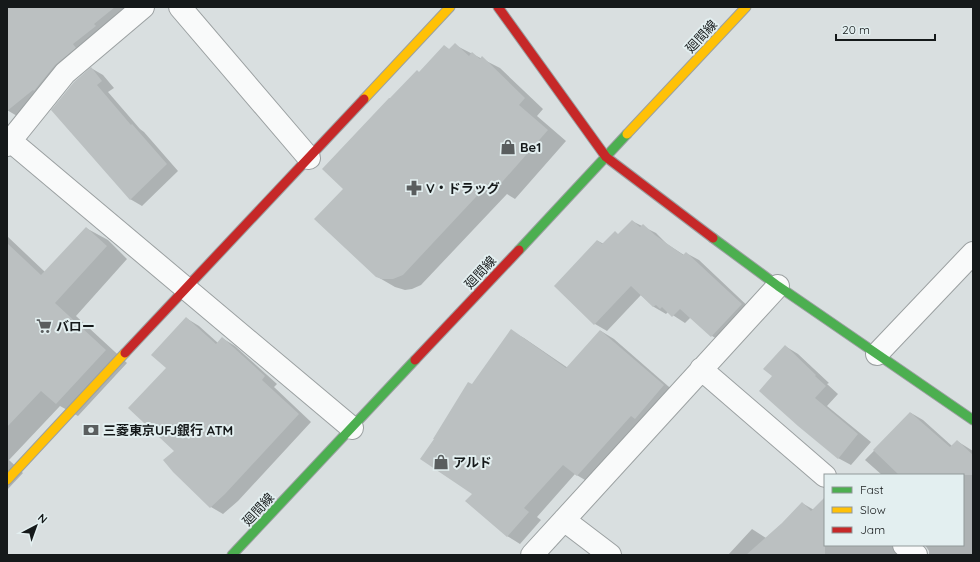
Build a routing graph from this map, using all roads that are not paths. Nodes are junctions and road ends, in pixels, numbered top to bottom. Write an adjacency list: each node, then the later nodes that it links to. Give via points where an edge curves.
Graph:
1 (143, 7): 6 (street, via 65,73)
2 (180, 7): 8 (street)
3 (450, 7): 8 (street)
4 (498, 7): 7 (street)
5 (746, 7): 7 (street, 廻間線)
6 (8, 141): 11 (street)
7 (606, 157): 10 (street); 15 (street, 廻間線)
8 (309, 158): 11 (street)
9 (973, 254): 12 (street)
10 (778, 286): 12 (street); 13 (street)
11 (186, 287): 15 (street); 17 (street)
12 (877, 354): 14 (street)
13 (702, 369): 16 (street); 18 (street)
14 (973, 420)
15 (352, 428): 20 (street, 廻間線)
16 (824, 475)
17 (7, 480)
18 (564, 520): 21 (street); 22 (street)
19 (905, 546): 23 (street)
20 (232, 555)
21 (532, 555)
22 (610, 555)
23 (916, 555)

